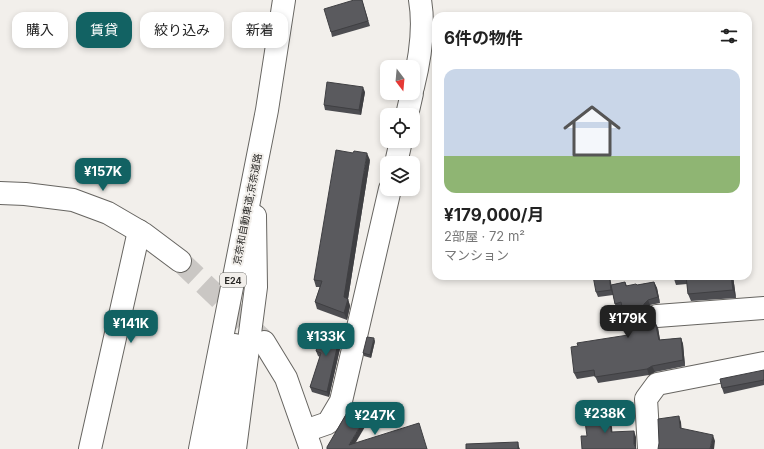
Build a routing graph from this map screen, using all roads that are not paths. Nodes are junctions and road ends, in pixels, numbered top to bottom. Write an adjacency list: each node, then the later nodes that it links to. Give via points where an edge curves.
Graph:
1 (284, 0): 4 (main road, 京奈和自動車道;京奈道路 / E24)
2 (420, 0): 3 (main road, via 422,12)
3 (419, 60)
4 (267, 110): 7 (main road, 京奈和自動車道;京奈道路 / E24); 16 (main road, 京奈和自動車道;京奈道路 / E24)
5 (0, 193): 8 (main road, via 73,200 108,213)
6 (388, 196): 14 (main road, via 341,401 328,424)
7 (255, 214): 17 (main road, 京奈和自動車道;京奈道路 / E24); 18 (main road, via 256,287)
8 (139, 231): 9 (main road); 15 (main road)
9 (180, 261)
10 (764, 308): 11 (main road)
11 (657, 316)
12 (264, 342): 14 (main road, via 286,378)
13 (764, 363): 19 (main road, via 657,384 646,399)
14 (308, 440)
15 (90, 449)
16 (200, 449)
17 (219, 449)
18 (235, 449)
19 (649, 449)

